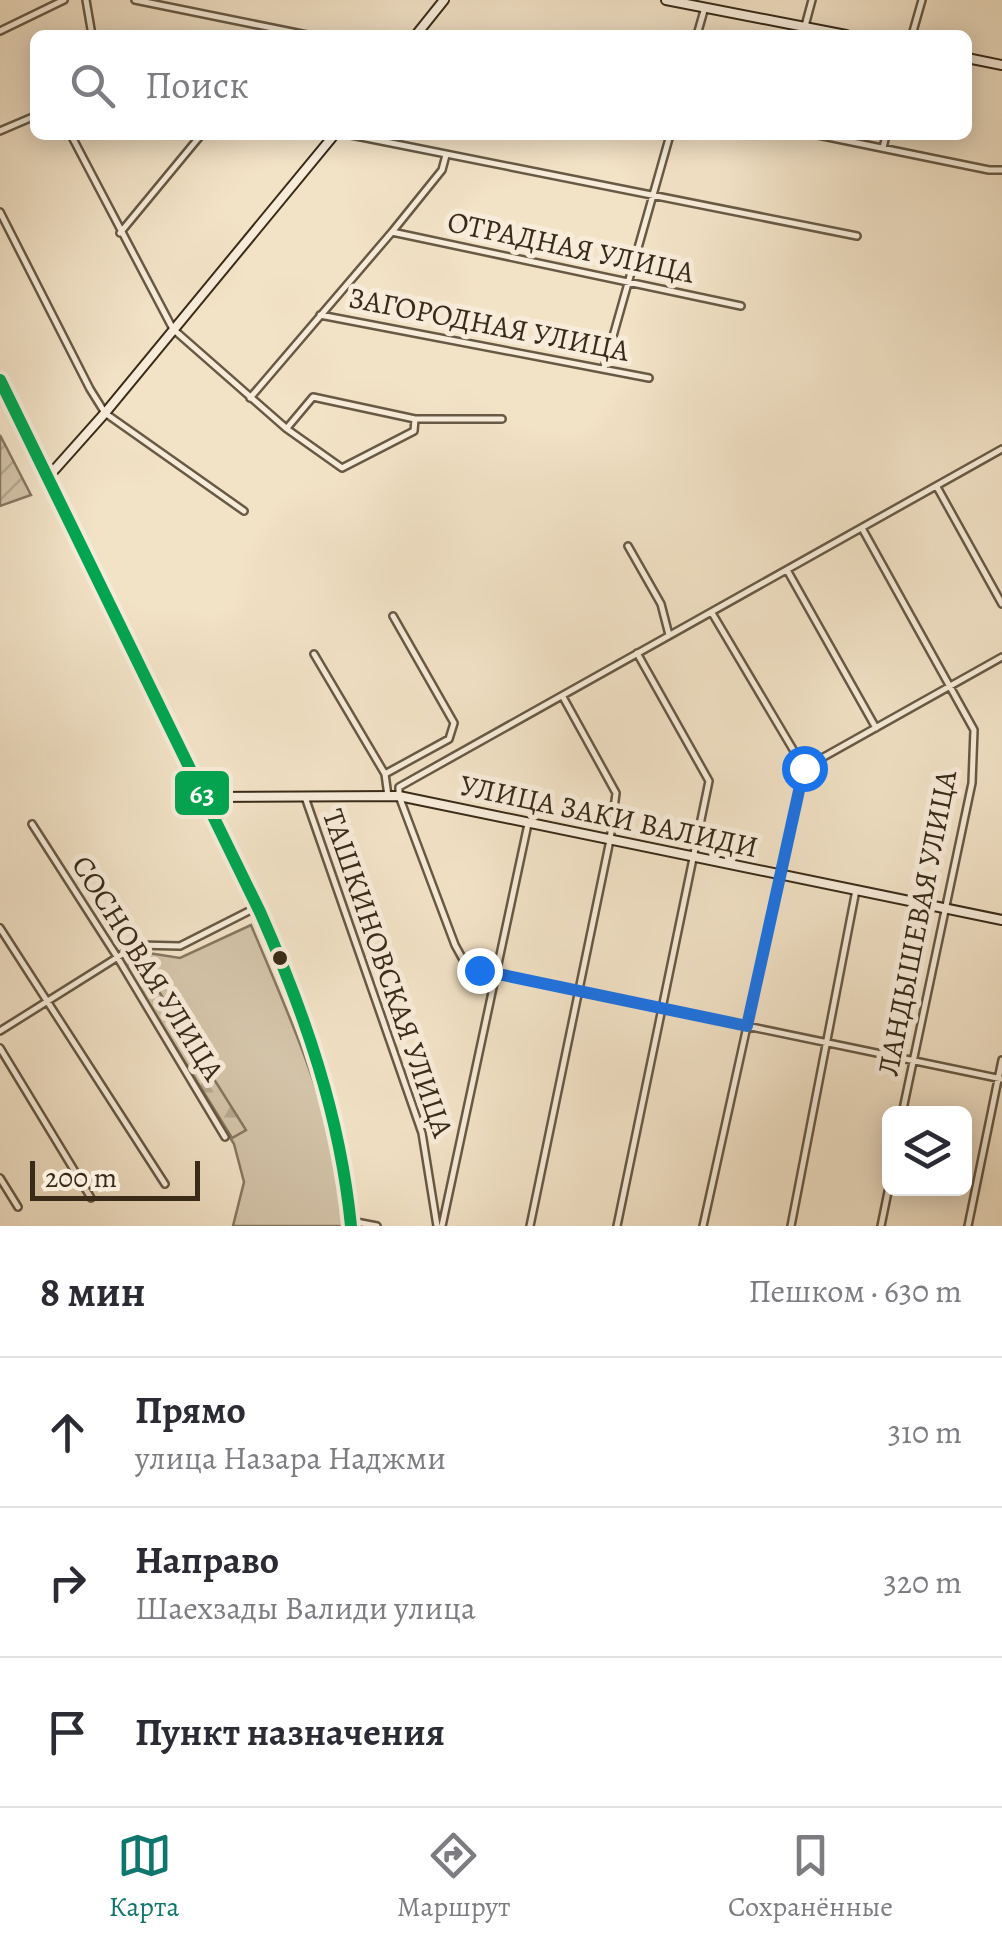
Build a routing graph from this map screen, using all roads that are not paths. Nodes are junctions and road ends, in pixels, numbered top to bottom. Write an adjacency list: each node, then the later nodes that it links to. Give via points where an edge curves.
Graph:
1 (64, 0): 16 (street)
2 (86, 0): 10 (street)
3 (135, 0): 11 (street)
4 (444, 0): 12 (street)
5 (666, 0): 8 (street)
6 (812, 0): 9 (street)
7 (922, 0): 15 (street)
8 (705, 7): 9 (street); 13 (street)
9 (805, 27): 14 (street)
10 (91, 30)
11 (282, 30)
12 (420, 30)
13 (698, 30)
14 (820, 30)
15 (913, 30)
16 (0, 31)
17 (972, 59): 18 (street)
18 (1002, 65)
19 (30, 118): 20 (street)
20 (0, 131)
21 (74, 140): 34 (street)
22 (197, 140): 34 (street)
23 (330, 140): 39 (street)
24 (375, 140): 29 (street)
25 (668, 140): 31 (street)
26 (843, 140): 28 (street)
27 (885, 140): 28 (street)
28 (883, 148): 30 (street)
29 (446, 155): 31 (street); 33 (street, via 442,170)
30 (1002, 170)
31 (652, 195): 35 (street); 36 (street)
32 (0, 212): 44 (street)
33 (392, 232): 36 (street, ОТРАДНАЯ УЛИЦА); 38 (street)
34 (120, 233): 39 (street)
35 (857, 236)
36 (629, 281): 37 (street, ОТРАДНАЯ УЛИЦА); 40 (street)
37 (740, 306)
38 (320, 315): 40 (street, ЗАГОРОДНАЯ УЛИЦА); 43 (street)
39 (173, 330): 43 (street); 44 (street)
40 (604, 368): 41 (street, ЗАГОРОДНАЯ УЛИЦА)
41 (650, 378)
42 (0, 380): 49 (main road)
43 (250, 398): 47 (street)
44 (105, 413): 49 (street); 51 (street)
45 (415, 419): 46 (street); 47 (street, via 313,397); 47 (street, via 414,431 342,468)
46 (502, 419)
47 (286, 428)
48 (1002, 449): 50 (street)
49 (48, 477): 70 (main road)
50 (936, 486): 52 (street); 55 (street)
51 (244, 511)
52 (863, 530): 54 (street); 62 (street, ЛАНДЫШЕВАЯ УЛИЦА)
53 (628, 546): 58 (street)
54 (787, 570): 56 (street); 64 (street)
55 (1002, 604)
56 (712, 613): 58 (street); 65 (street)
57 (394, 616): 66 (street, via 454,723 449,739)
58 (669, 635): 59 (street)
59 (636, 653): 63 (street); 74 (street, via 709,781)
60 (314, 654): 66 (street)
61 (1002, 657): 62 (street)
62 (952, 686): 64 (street); 78 (street, ЛАНДЫШЕВАЯ УЛИЦА, via 974,730 972,783)
63 (563, 696): 69 (street, via 400,787); 73 (street, via 616,793)
64 (876, 728): 65 (street)
65 (804, 768): 75 (street)
66 (386, 774): 68 (street)
67 (304, 794): 68 (street, УЛИЦА ЗАКИ ВАЛИДИ); 70 (street, УЛИЦА ЗАКИ ВАЛИДИ); 102 (street, ТАШКИНОВСКАЯ УЛИЦА, via 422,1133)
68 (388, 796): 69 (street, УЛИЦА ЗАКИ ВАЛИДИ)
69 (399, 796): 71 (street, УЛИЦА ЗАКИ ВАЛИДИ); 82 (street, via 455,945 466,965)
70 (204, 797): 77 (main road)
71 (528, 821): 73 (street, УЛИЦА ЗАКИ ВАЛИДИ); 82 (street)
72 (32, 824): 81 (street, СОСНОВАЯ УЛИЦА)
73 (610, 840): 74 (street, УЛИЦА ЗАКИ ВАЛИДИ); 83 (street)
74 (694, 856): 75 (street, УЛИЦА ЗАКИ ВАЛИДИ); 85 (street)
75 (781, 876): 76 (street, УЛИЦА ЗАКИ ВАЛИДИ); 86 (street)
76 (856, 890): 78 (street, УЛИЦА ЗАКИ ВАЛИДИ); 88 (street)
77 (257, 906): 81 (street, via 193,942 136,945); 100 (main road, via 320,1063)
78 (945, 909): 79 (street, УЛИЦА ЗАКИ ВАЛИДИ); 90 (street, ЛАНДЫШЕВАЯ УЛИЦА)
79 (1002, 920)
80 (0, 928): 84 (street)
81 (116, 955): 84 (street); 94 (street, СОСНОВАЯ УЛИЦА)
82 (496, 974): 83 (street); 102 (street)
83 (579, 991): 85 (street); 103 (street)
84 (47, 1001): 87 (street); 96 (street)
85 (664, 1008): 86 (street); 104 (street)
86 (747, 1026): 88 (street); 105 (street)
87 (0, 1031)
88 (826, 1043): 90 (street); 106 (street)
89 (0, 1048): 98 (street)
90 (912, 1060): 92 (street); 93 (street, ЛАНДЫШЕВАЯ УЛИЦА)
91 (1002, 1060): 92 (street)
92 (1000, 1079): 108 (street)
93 (903, 1106)
94 (225, 1137)
95 (0, 1178): 99 (street)
96 (165, 1184)
97 (887, 1196): 107 (street)
98 (91, 1198)
99 (18, 1206)
100 (351, 1223): 101 (street)
101 (376, 1226)
102 (440, 1226)
103 (530, 1226)
104 (617, 1226)
105 (703, 1226)
106 (791, 1226)
107 (881, 1226)
108 (968, 1226)

